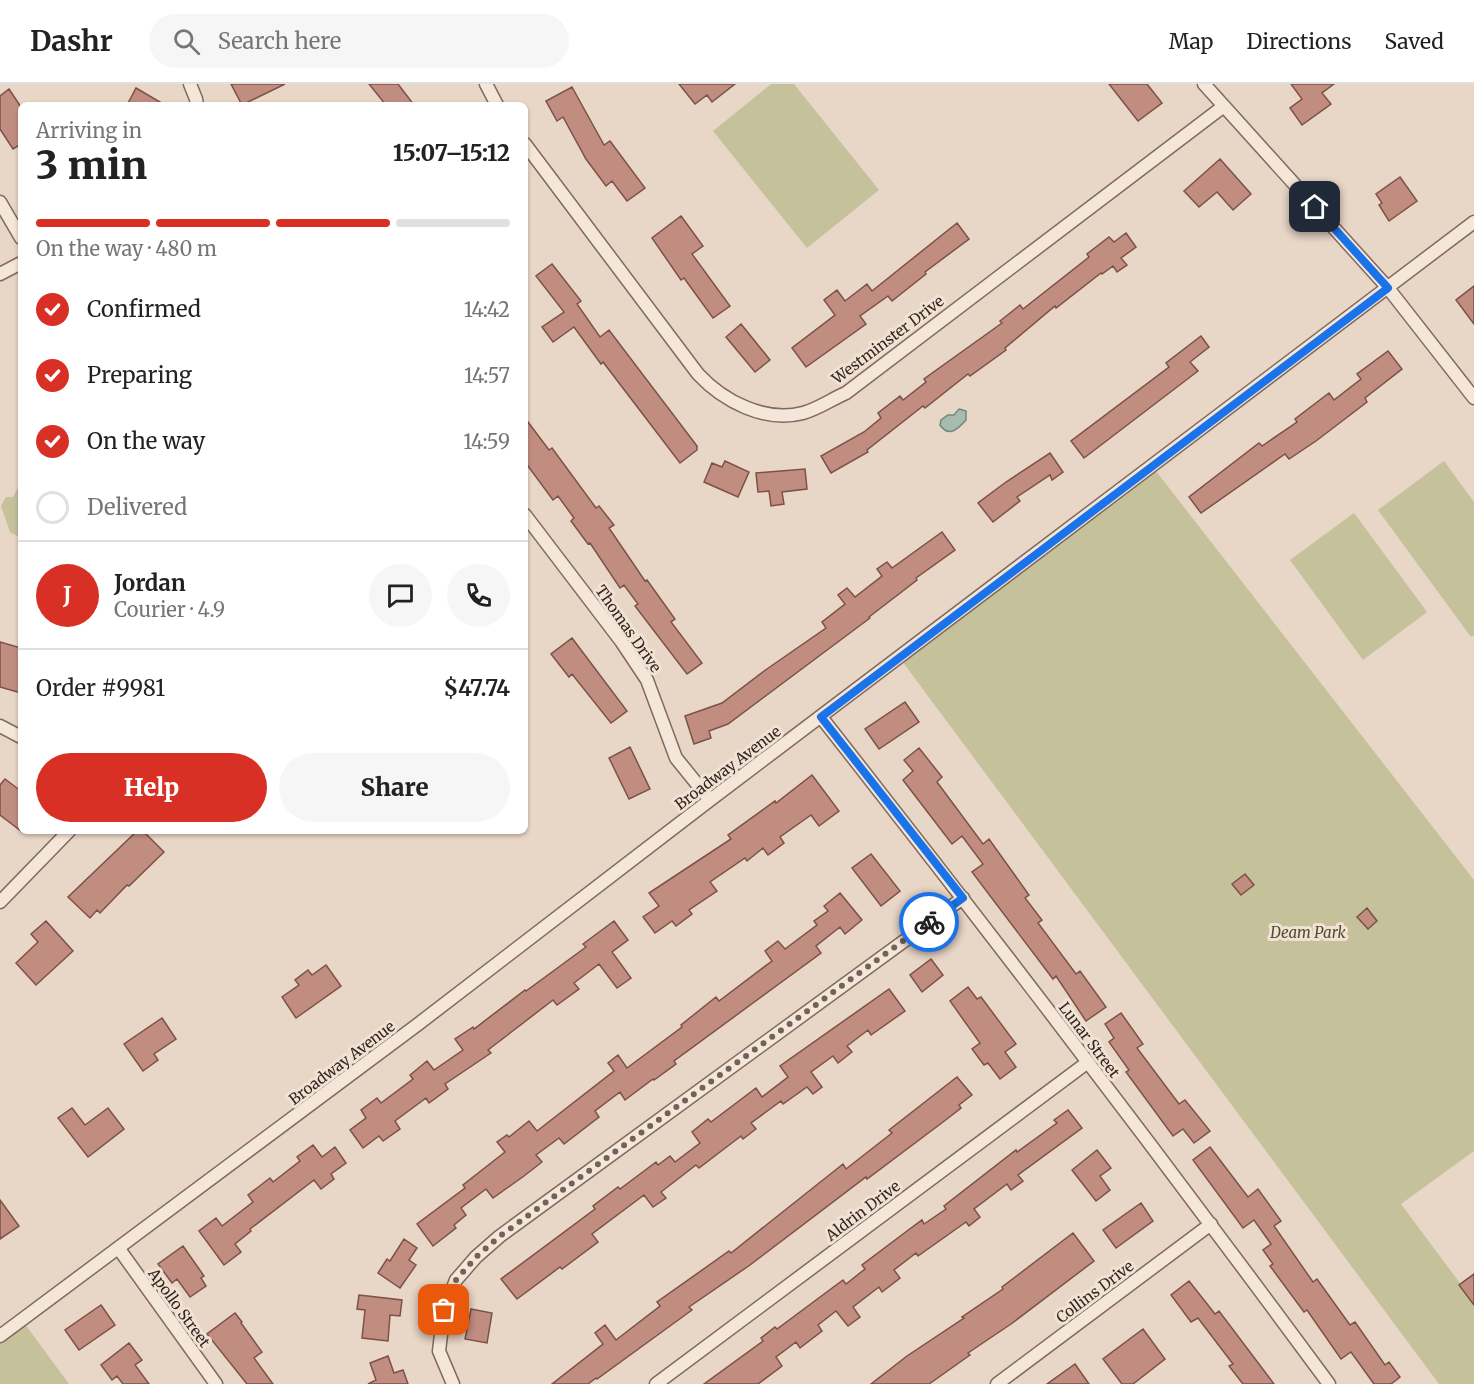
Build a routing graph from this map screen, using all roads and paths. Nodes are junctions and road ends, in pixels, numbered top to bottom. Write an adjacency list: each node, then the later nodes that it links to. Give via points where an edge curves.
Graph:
1 (190, 84): 4 (street)
2 (486, 84): 5 (street)
3 (1204, 84): 6 (street)
4 (196, 102)
5 (495, 102)
6 (1224, 106): 7 (street, Westminster Drive, via 846,393 791,415 758,412 711,387 698,374); 13 (street)
7 (528, 148)
8 (0, 202): 10 (street)
9 (1474, 222): 13 (street, Broadway Avenue)
10 (18, 233)
11 (18, 265): 12 (street)
12 (0, 274)
13 (1388, 288): 14 (street); 16 (street, Broadway Avenue)
14 (1474, 398)
15 (528, 518): 19 (street, Thomas Drive, via 647,680 676,758)
16 (821, 717): 19 (street, Broadway Avenue); 21 (street, Lunar Street)
17 (0, 726): 18 (street)
18 (18, 735)
19 (710, 800): 25 (street, Broadway Avenue)
20 (66, 834): 22 (street)
21 (963, 898): 23 (street, Lunar Street); 28 (street, via 476,1257 456,1280 444,1310 439,1352)
22 (0, 902)
23 (1088, 1062): 24 (street, Lunar Street); 29 (street, Aldrin Drive)
24 (1211, 1224): 30 (street, Collins Drive); 31 (street, Lunar Street)
25 (118, 1249): 26 (street, Broadway Avenue); 27 (street, Apollo Street)
26 (0, 1336)
27 (216, 1384)
28 (453, 1384)
29 (657, 1384)
30 (997, 1384)
31 (1329, 1384)

